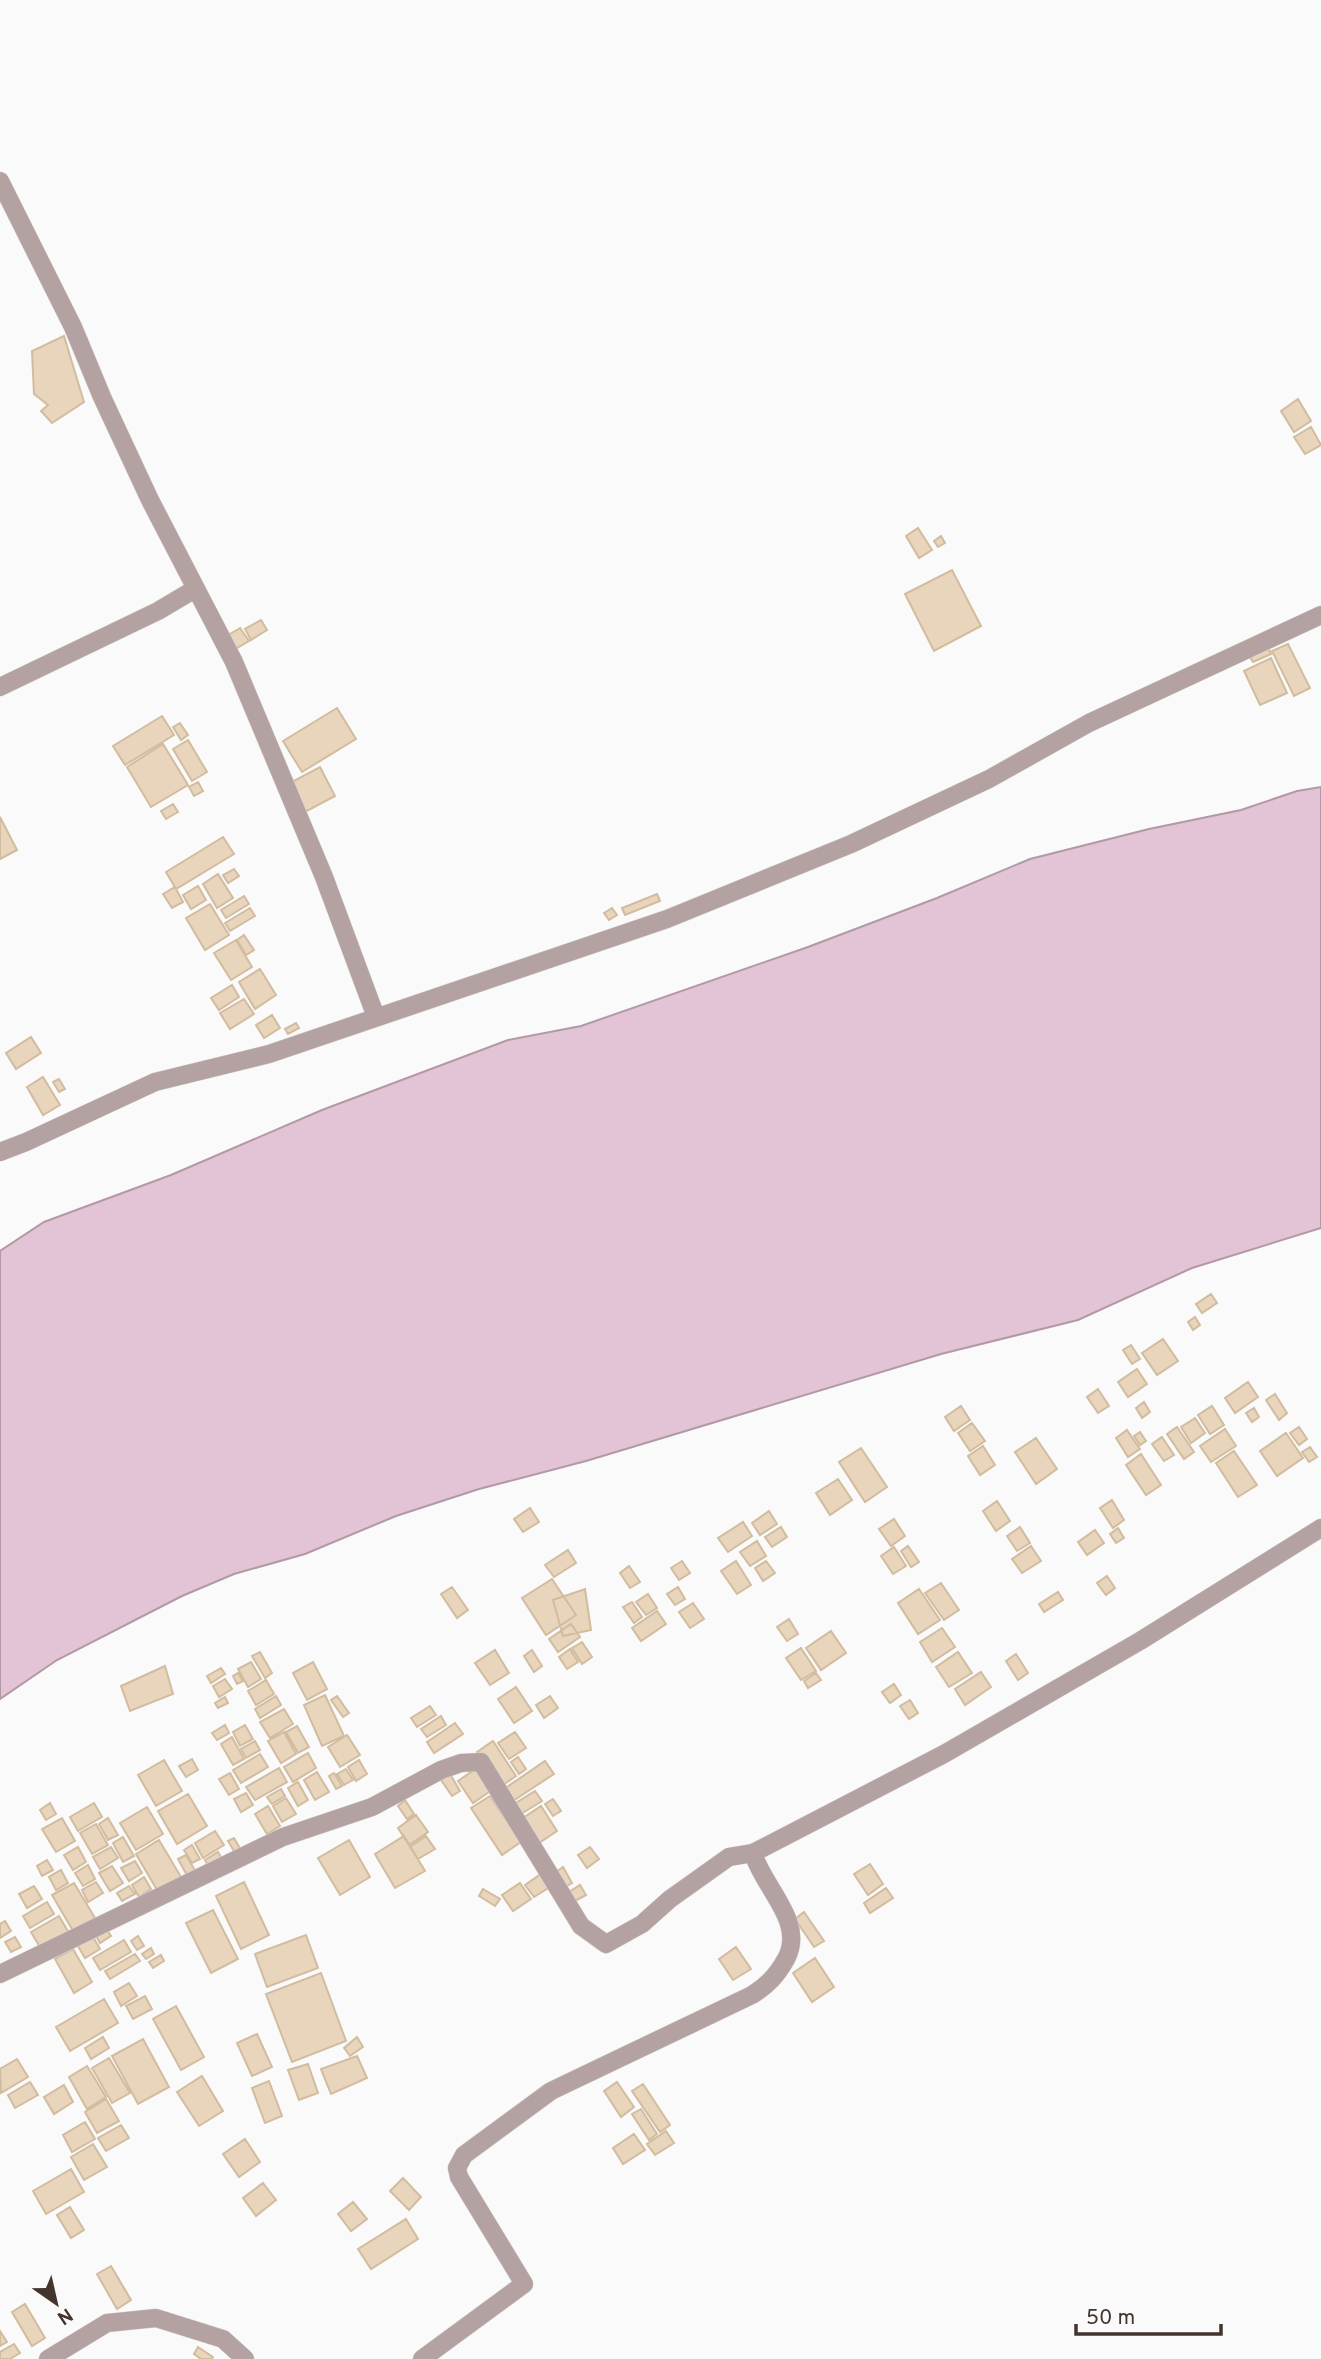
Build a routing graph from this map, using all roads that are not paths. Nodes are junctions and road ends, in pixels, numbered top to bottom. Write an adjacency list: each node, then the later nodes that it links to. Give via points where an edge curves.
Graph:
1 (0, 181): 2 (street)
2 (195, 589): 4 (street); 5 (street, via 234,662 324,877)
3 (1321, 615): 5 (street, via 1089,723 989,779 851,844 667,919)
4 (0, 687)
5 (376, 1017): 6 (street, via 269,1054 155,1082)
6 (0, 1152)
7 (1321, 1528): 8 (street, via 1140,1641 944,1754)
8 (753, 1853): 9 (street, via 729,1857 642,1924 606,1944 581,1926 481,1762 461,1763 373,1807 283,1837); 12 (street, via 793,1934 790,1952 778,1973 752,1995 551,2091 464,2155 457,2168 459,2176 524,2284)
9 (0, 1974)
10 (48, 2359): 11 (street, via 107,2323 156,2318 223,2339)
11 (245, 2359)
12 (422, 2359)

